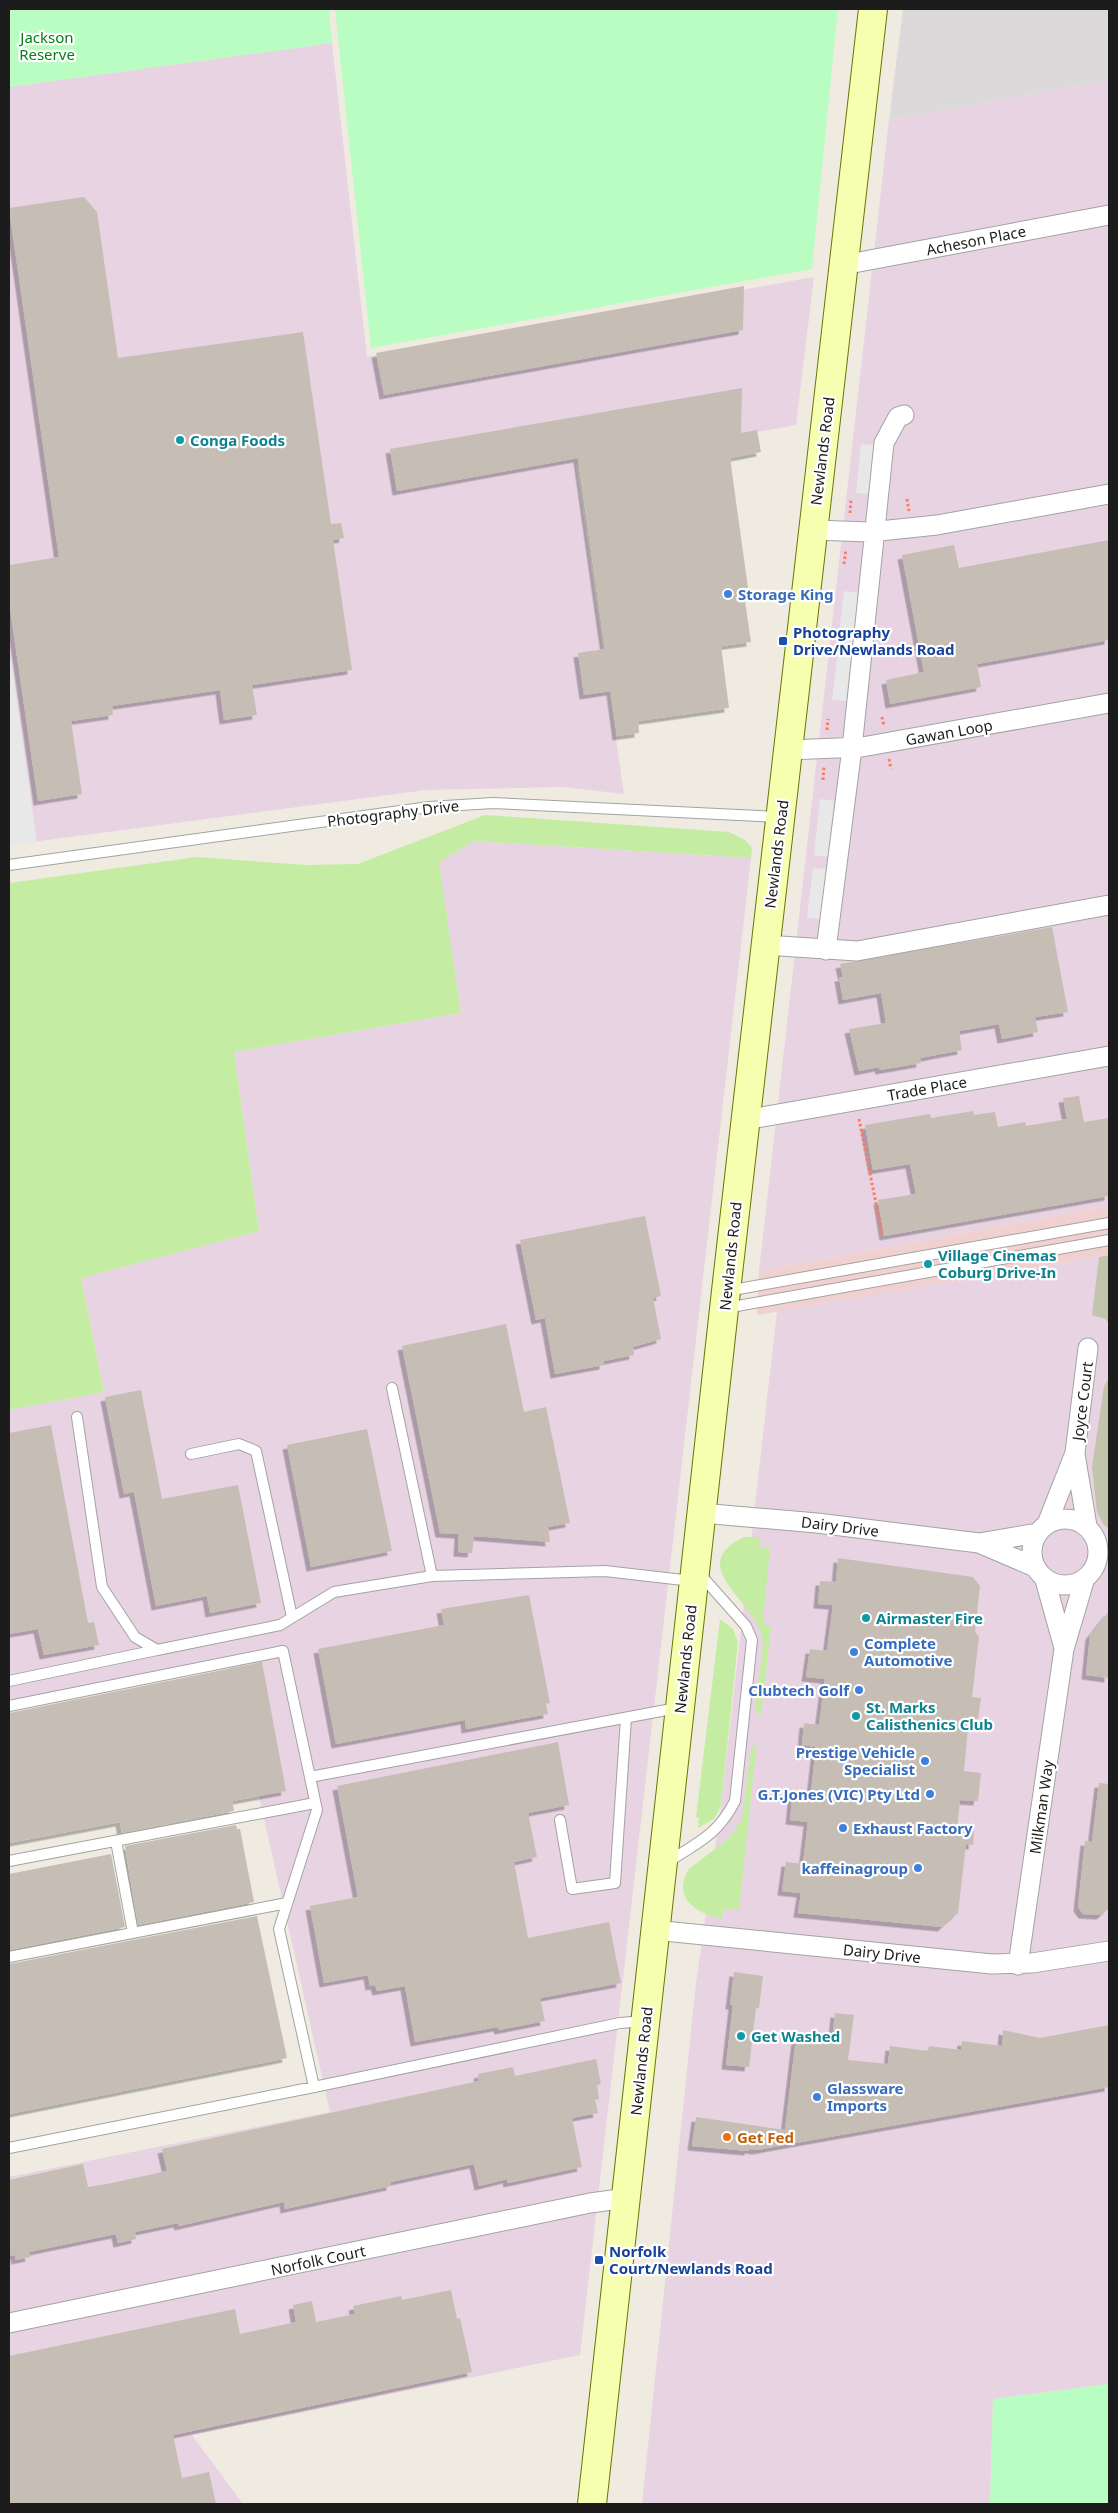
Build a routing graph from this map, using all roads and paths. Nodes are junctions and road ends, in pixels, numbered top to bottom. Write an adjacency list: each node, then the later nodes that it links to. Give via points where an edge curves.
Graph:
1 (873, 9): 3 (street, Newlands Road)
2 (1109, 215): 3 (street, Acheson Place)
3 (843, 265): 6 (street, Newlands Road)
4 (904, 415): 7 (street, via 898,417 884,443)
5 (1109, 494): 7 (street, via 937,525)
6 (813, 530): 7 (street); 10 (street, Newlands Road)
7 (874, 531): 9 (street)
8 (1109, 703): 9 (street, Gawan Loop)
9 (852, 748): 10 (street, Gawan Loop); 15 (street)
10 (788, 750): 11 (street, Newlands Road)
11 (780, 817): 12 (lane, Photography Drive, via 493,803 429,807); 14 (street, Newlands Road)
12 (9, 865)
13 (1109, 905): 15 (street, via 857,952)
14 (765, 944): 15 (street); 18 (street, Newlands Road)
15 (826, 950)
16 (1109, 1056): 17 (street, Trade Place)
17 (855, 1101): 18 (street, Trade Place); 20 (path)
18 (745, 1120): 22 (street, Newlands Road)
19 (1109, 1223): 22 (lane)
20 (882, 1233)
21 (1109, 1240): 22 (lane)
22 (725, 1300): 28 (street, Newlands Road)
23 (1088, 1348): 26 (street, Joyce Court)
24 (392, 1388): 35 (lane)
25 (76, 1417): 38 (lane, via 102,1587 135,1637)
26 (1075, 1453): 29 (street, Joyce Court); 30 (street, Joyce Court)
27 (191, 1454): 36 (lane, via 239,1444 256,1451)
28 (701, 1513): 31 (street, Dairy Drive, via 817,1523); 33 (street, Newlands Road)
29 (1042, 1528): 30 (street, via 1067,1519); 31 (street, Dairy Drive); 32 (street, via 1032,1550)
30 (1097, 1535): 34 (street)
31 (979, 1544): 32 (street, Dairy Drive)
32 (1040, 1573): 34 (street, via 1064,1586); 37 (street, Milkman Way)
33 (694, 1574): 35 (lane, via 604,1571); 41 (street, Newlands Road); 48 (lane, via 746,1626 752,1640 734,1801 716,1831)
34 (1096, 1574): 37 (street, Milkman Way)
35 (432, 1576): 36 (lane, via 334,1592)
36 (292, 1617): 38 (lane, via 280,1625)
37 (1064, 1649): 54 (street, Milkman Way)
38 (158, 1650): 39 (lane)
39 (9, 1681)
40 (9, 1706): 43 (lane, via 283,1651)
41 (679, 1708): 42 (lane); 48 (street, Newlands Road)
42 (626, 1718): 43 (lane); 45 (lane, via 615,1883 572,1888)
43 (310, 1777): 44 (lane)
44 (315, 1803): 46 (lane); 49 (lane, via 317,1810)
45 (560, 1820)
46 (116, 1841): 47 (lane); 51 (lane)
47 (9, 1861)
48 (661, 1866): 50 (street, Newlands Road)
49 (287, 1903): 51 (lane); 56 (lane, via 279,1929)
50 (654, 1930): 54 (street, Dairy Drive); 55 (street, Newlands Road)
51 (133, 1933): 53 (lane)
52 (1109, 1951): 54 (street, Dairy Drive)
53 (9, 1957)
54 (1018, 1965)
55 (645, 2021): 56 (lane, via 620,2022); 58 (street, Newlands Road)
56 (314, 2088): 57 (lane)
57 (9, 2148)
58 (627, 2198): 59 (street, Norfolk Court); 60 (street, Newlands Road)
59 (9, 2323)
60 (592, 2504)

